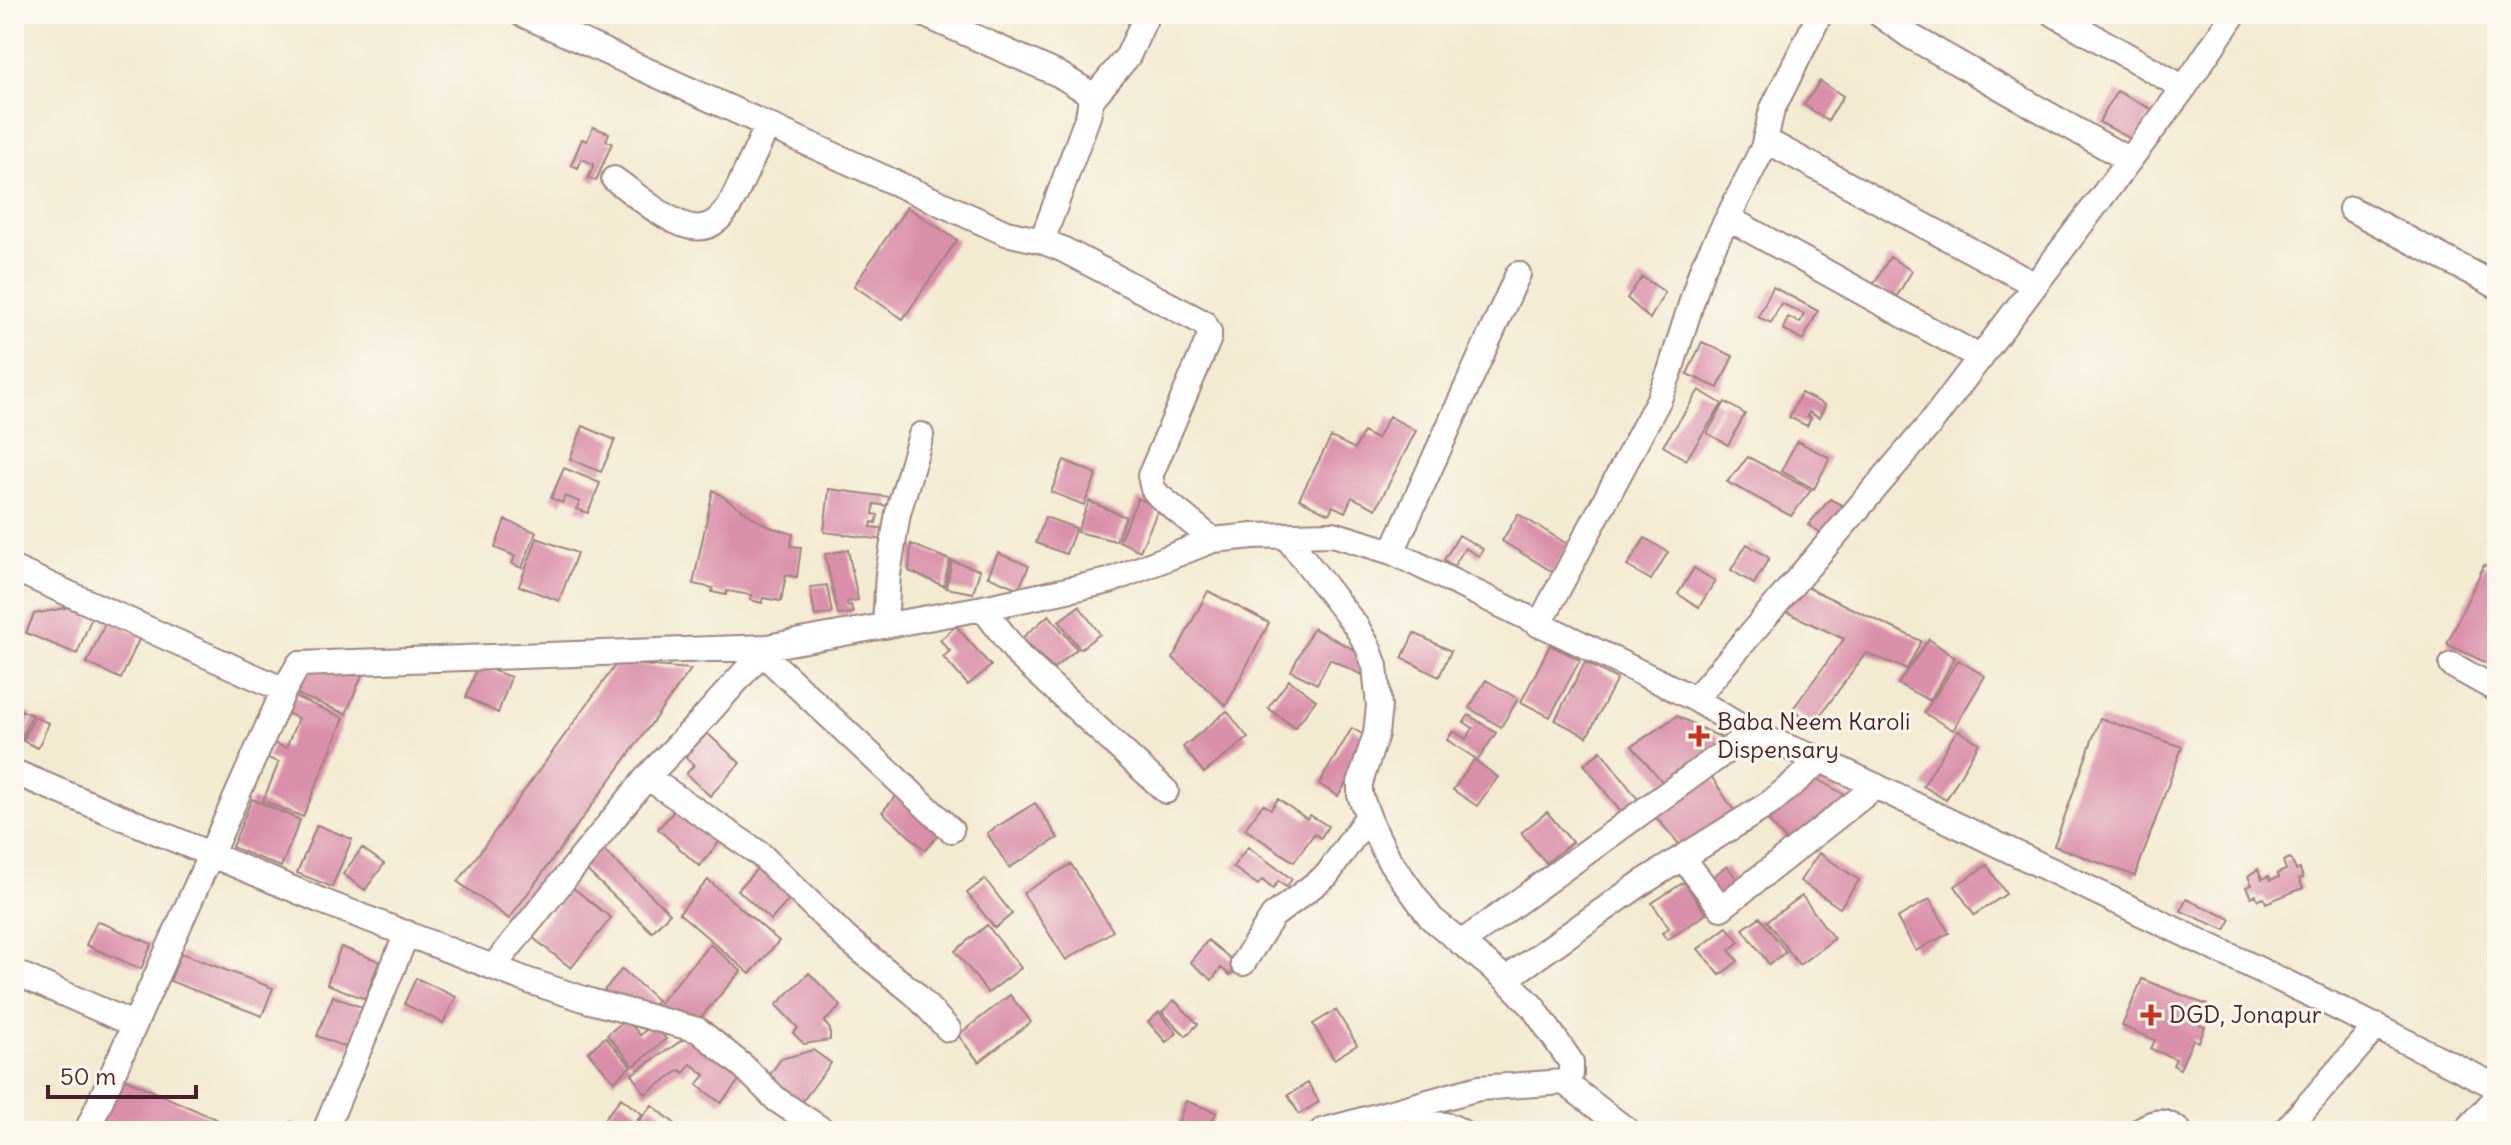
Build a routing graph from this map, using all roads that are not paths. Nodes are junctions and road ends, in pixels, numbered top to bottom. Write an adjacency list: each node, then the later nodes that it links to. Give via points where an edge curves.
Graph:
1 (522, 14): 10 (street)
2 (923, 14): 9 (street, via 1060,75)
3 (1147, 14): 9 (street, via 1128,56)
4 (1820, 14): 11 (street, via 1772,110)
5 (1879, 14): 12 (street)
6 (2054, 14): 8 (street)
7 (2225, 17): 8 (street)
8 (2184, 88): 12 (street)
9 (1091, 100): 16 (street)
10 (768, 125): 13 (street, via 732,202 706,227 672,221); 16 (street, via 1006,233)
11 (1765, 140): 15 (street); 18 (street)
12 (2129, 160): 18 (street)
13 (614, 179)
14 (2351, 209): 19 (street)
15 (1728, 218): 20 (street); 27 (street, via 1696,284 1659,399)
16 (1042, 241): 23 (street, via 1208,327 1209,338 1150,476 1159,496)
17 (1518, 274): 24 (street)
18 (2035, 285): 20 (street)
19 (2497, 286)
20 (1981, 358): 33 (street)
21 (921, 435): 28 (street, via 895,526)
22 (1285, 535): 23 (street); 24 (street, via 1333,534); 40 (street, via 1356,626 1375,666 1376,734 1360,783)
23 (1213, 540): 26 (street, via 1109,581)
24 (1392, 552): 27 (street)
25 (14, 569): 31 (street)
26 (983, 608): 28 (street); 39 (street, via 1019,656)
27 (1539, 625): 33 (street)
28 (885, 626): 29 (street)
29 (764, 650): 31 (street, via 302,663); 37 (street); 41 (street)
30 (2452, 665): 32 (street)
31 (284, 690): 42 (street)
32 (2497, 690)
33 (1695, 699): 34 (street)
34 (1751, 733): 35 (street); 45 (street)
35 (1821, 760): 38 (street); 43 (street, via 1770,803)
36 (14, 772): 42 (street)
37 (647, 777): 47 (street); 52 (street, via 760,854)
38 (1876, 786): 43 (street, via 1721,908); 51 (street)
39 (1166, 791)
40 (1368, 816): 45 (street, via 1411,892); 46 (street, via 1327,875 1273,916)
41 (951, 830)
42 (209, 855): 44 (street); 50 (street)
43 (1683, 858): 49 (street)
44 (407, 933): 47 (street); 57 (street)
45 (1461, 943): 49 (street)
46 (1243, 963)
47 (493, 967): 58 (street, via 559,992 698,1030 777,1100)
48 (14, 972): 50 (street)
49 (1506, 979): 53 (street, via 1542,1018 1571,1062)
50 (133, 1024): 56 (street)
51 (2377, 1026): 54 (street); 65 (street)
52 (948, 1029)
53 (1564, 1082): 59 (street, via 1479,1088); 62 (street)
54 (2497, 1087)
55 (2497, 1097): 66 (street)
56 (87, 1131)
57 (325, 1131)
58 (824, 1131)
59 (1322, 1131)
60 (1413, 1131): 61 (street, via 1438,1123)
61 (1460, 1131)
62 (1628, 1131)
63 (2139, 1131): 64 (street, via 2164,1122)
64 (2179, 1131)
65 (2285, 1131)
66 (2466, 1131)

